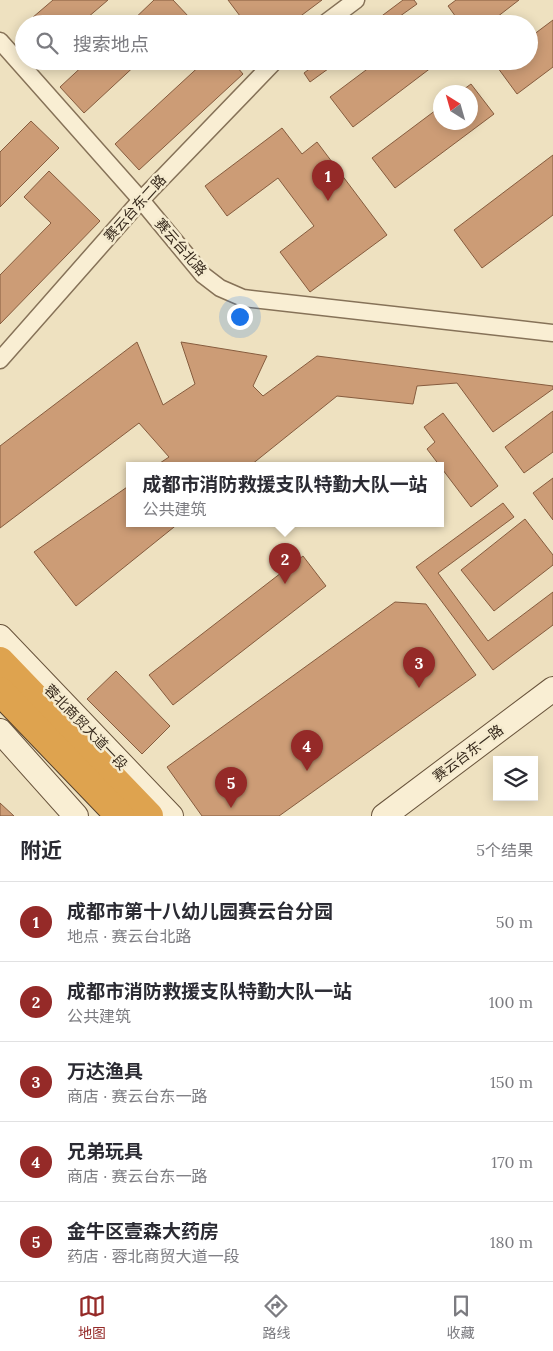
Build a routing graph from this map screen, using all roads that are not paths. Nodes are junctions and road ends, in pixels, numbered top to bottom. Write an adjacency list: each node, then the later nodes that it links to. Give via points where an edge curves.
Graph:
1 (356, 0): 2 (street)
2 (336, 15)
3 (0, 41): 4 (street, 赛云台北路)
4 (15, 58)
5 (26, 70): 7 (street, 赛云台北路)
6 (266, 70): 7 (street, 赛云台东二路)
7 (140, 200): 8 (street, 赛云台北路, via 203,276 243,298); 9 (street, 赛云台东二路)
8 (553, 333)
9 (0, 360)
10 (0, 637): 18 (main road, 蓉北商贸大道一段)
11 (0, 661): 17 (highway)
12 (553, 689): 19 (main road, 赛云台东一路)
13 (0, 691): 16 (highway)
14 (0, 731): 15 (main road)
15 (76, 816)
16 (120, 816)
17 (149, 816)
18 (172, 816)
19 (384, 816)

